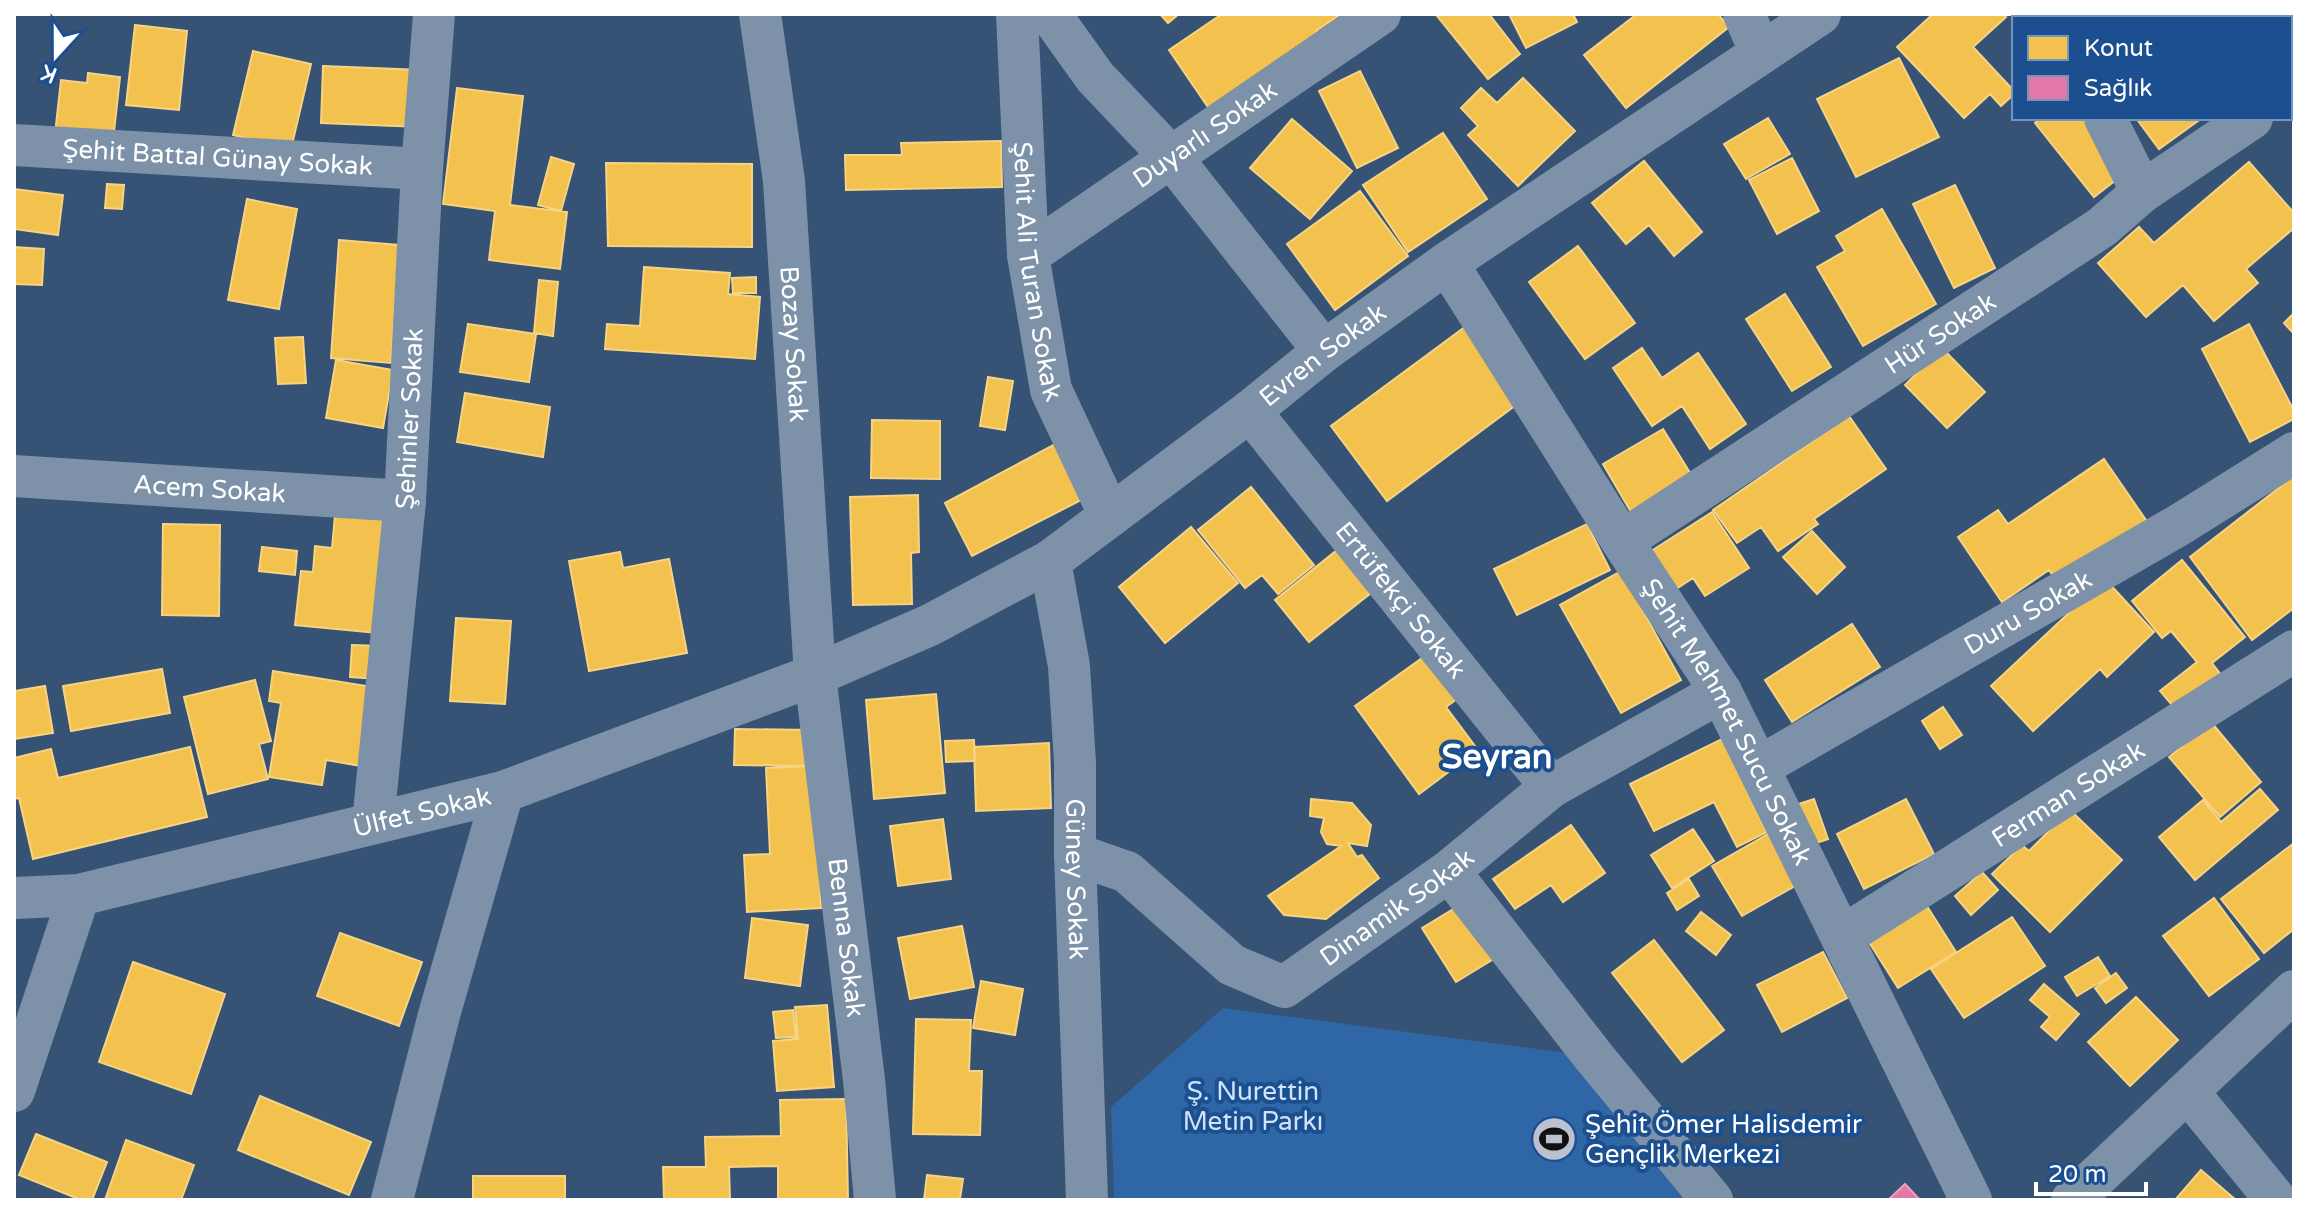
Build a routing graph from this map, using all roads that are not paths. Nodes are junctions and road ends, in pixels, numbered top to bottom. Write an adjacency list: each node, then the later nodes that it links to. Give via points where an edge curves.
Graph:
1 (434, 14): 13 (street, Şehinler Sokak)
2 (760, 14): 26 (street, Bozay Sokak, via 784,181)
3 (1017, 14): 15 (street, Şehit Ali Turan Sokak)
4 (1050, 14): 12 (street, via 1095,77)
5 (1380, 14): 12 (street, Duyarlı Sokak)
6 (1744, 14): 8 (street)
7 (1820, 14): 8 (street, Evren Sokak)
8 (1761, 53): 16 (street, Evren Sokak)
9 (2106, 120): 14 (street)
10 (2249, 120): 14 (street, Hür Sokak)
11 (14, 145): 13 (street, Şehit Battal Günay Sokak)
12 (1171, 157): 15 (street, Duyarlı Sokak); 17 (street)
13 (422, 169): 21 (street, Şehinler Sokak)
14 (2142, 192): 23 (street, Hür Sokak, via 2102,227)
15 (1028, 255): 22 (street, Şehit Ali Turan Sokak, via 1051,390)
16 (1447, 263): 17 (street, Evren Sokak); 23 (street, Şehit Mehmet Sucu Sokak)
17 (1324, 351): 18 (street, Evren Sokak)
18 (1250, 411): 22 (street, Evren Sokak); 29 (street, Ertüfekçi Sokak)
19 (2294, 453): 28 (street, Duru Sokak)
20 (14, 476): 21 (street, Acem Sokak)
21 (405, 501): 31 (street, Şehinler Sokak)
22 (1110, 516): 24 (street, Evren Sokak)
23 (1622, 541): 27 (street, Şehit Mehmet Sucu Sokak)
24 (1050, 561): 26 (street, Evren Sokak, via 930,625); 32 (street, Güney Sokak, via 1069,666)
25 (2294, 651): 36 (street, Ferman Sokak)
26 (815, 675): 30 (street, Ülfet Sokak); 41 (street, Benna Sokak)
27 (1721, 692): 28 (street, Şehit Mehmet Sucu Sokak); 29 (street, Dinamik Sokak)
28 (1759, 767): 36 (street, Şehit Mehmet Sucu Sokak)
29 (1551, 787): 33 (street, Dinamik Sokak)
30 (503, 792): 31 (street, Ülfet Sokak); 40 (street)
31 (373, 823): 34 (street, Ülfet Sokak)
32 (1075, 854): 33 (street, Dinamik Sokak, via 1127,872 1232,965 1284,987); 42 (street, Güney Sokak)
33 (1449, 871): 43 (street)
34 (79, 895): 35 (street, Ülfet Sokak); 38 (street)
35 (14, 898)
36 (1843, 936): 44 (street, Şehit Mehmet Sucu Sokak)
37 (2294, 991): 39 (street)
38 (14, 1091)
39 (2188, 1092): 45 (street); 46 (street)
40 (392, 1200)
41 (875, 1200)
42 (1087, 1200)
43 (1712, 1200)
44 (1971, 1200)
45 (2072, 1200)
46 (2276, 1200)

